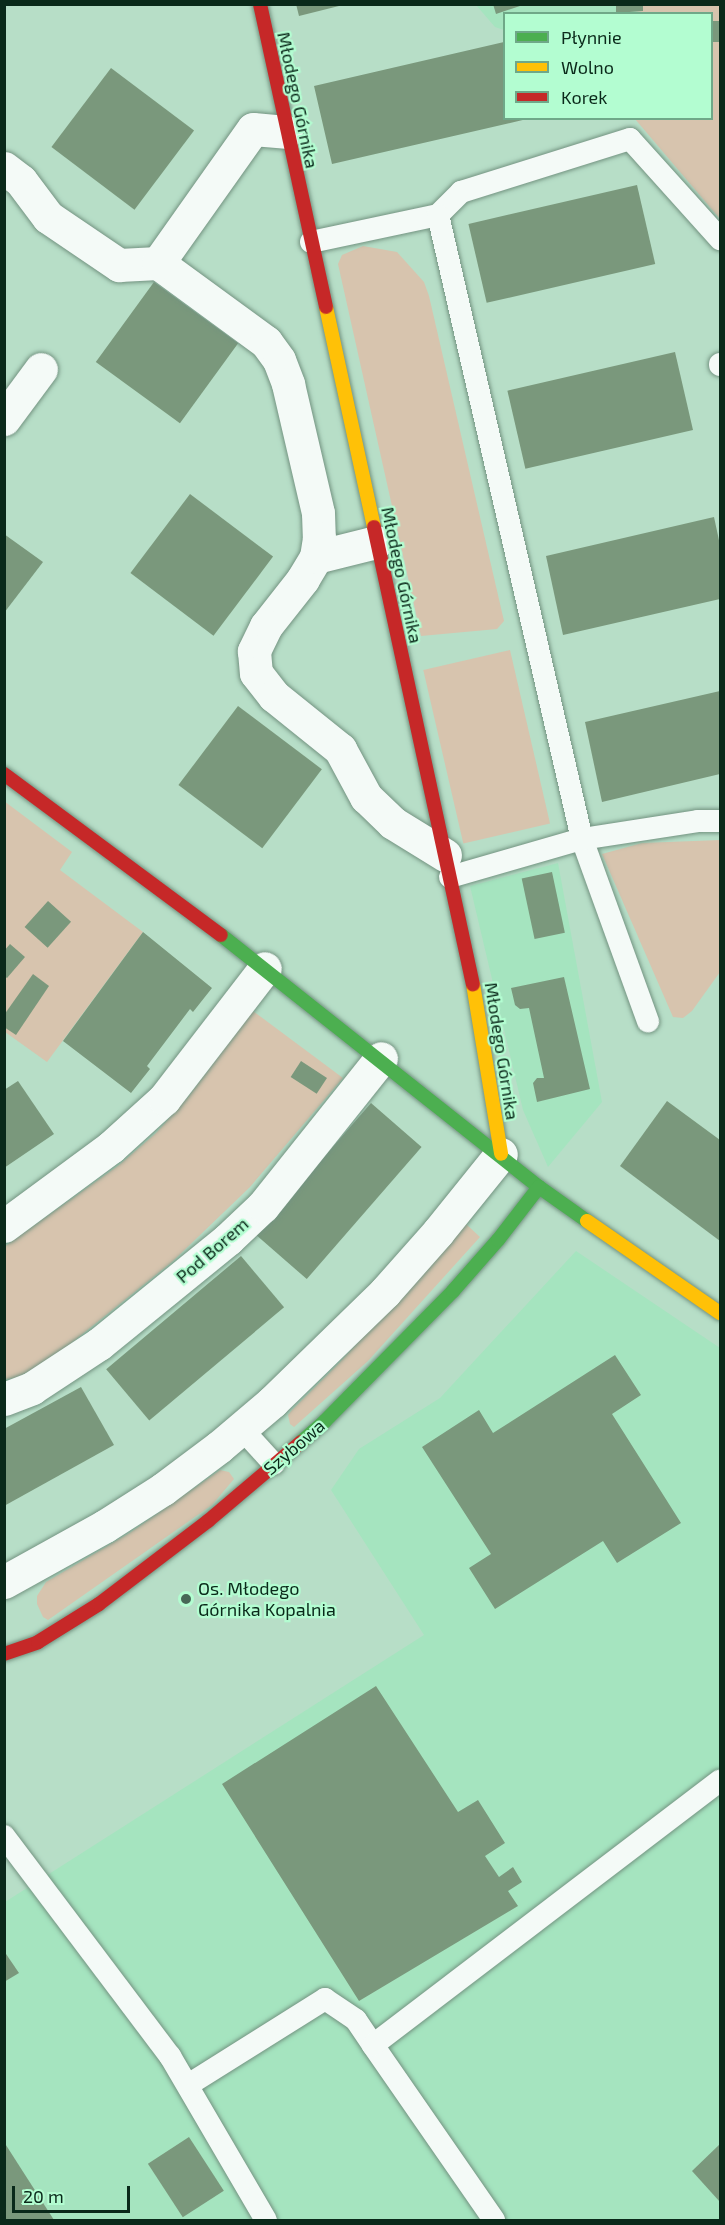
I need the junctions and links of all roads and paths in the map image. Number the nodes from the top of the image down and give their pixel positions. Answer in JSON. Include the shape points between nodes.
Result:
{"nodes":[{"id":1,"x":260,"y":4,"type":"edge"},
{"id":2,"x":286,"y":132,"type":"junction"},
{"id":3,"x":4,"y":168,"type":"edge"},
{"id":4,"x":438,"y":214,"type":"junction"},
{"id":5,"x":720,"y":239,"type":"edge"},
{"id":6,"x":311,"y":242,"type":"junction"},
{"id":7,"x":158,"y":263,"type":"junction"},
{"id":8,"x":41,"y":369,"type":"dead end"},
{"id":9,"x":4,"y":419,"type":"edge"},
{"id":10,"x":376,"y":542,"type":"junction"},
{"id":11,"x":316,"y":557,"type":"junction"},
{"id":12,"x":4,"y":774,"type":"edge"},
{"id":13,"x":720,"y":821,"type":"edge"},
{"id":14,"x":582,"y":839,"type":"junction"},
{"id":15,"x":448,"y":866,"type":"junction"},
{"id":16,"x":265,"y":968,"type":"junction"},
{"id":17,"x":648,"y":1021,"type":"dead end"},
{"id":18,"x":381,"y":1058,"type":"junction"},
{"id":19,"x":501,"y":1154,"type":"junction"},
{"id":20,"x":539,"y":1187,"type":"junction"},
{"id":21,"x":4,"y":1226,"type":"edge"},
{"id":22,"x":720,"y":1313,"type":"edge"},
{"id":23,"x":4,"y":1399,"type":"edge"},
{"id":24,"x":242,"y":1429,"type":"junction"},
{"id":25,"x":274,"y":1464,"type":"junction"},
{"id":26,"x":4,"y":1582,"type":"edge"},
{"id":27,"x":4,"y":1653,"type":"edge"},
{"id":28,"x":720,"y":1781,"type":"edge"},
{"id":29,"x":4,"y":1836,"type":"edge"},
{"id":30,"x":373,"y":2045,"type":"junction"},
{"id":31,"x":188,"y":2085,"type":"junction"},
{"id":32,"x":266,"y":2220,"type":"edge"},
{"id":33,"x":494,"y":2220,"type":"edge"}],
"edges":[{"from":1,"to":2,"type":"street","name":"Młodego Górnika"},
{"from":2,"to":6,"type":"street","name":"Młodego Górnika"},
{"from":2,"to":7,"type":"street","via":[[253,129]]},
{"from":3,"to":7,"type":"street","via":[[21,181],[48,217],[119,265]]},
{"from":4,"to":5,"type":"lane","via":[[461,192],[630,140]]},
{"from":4,"to":6,"type":"lane"},
{"from":4,"to":14,"type":"lane"},
{"from":6,"to":10,"type":"street","name":"Młodego Górnika"},
{"from":7,"to":11,"type":"street","via":[[266,342],[279,360],[318,513]]},
{"from":8,"to":9,"type":"street"},
{"from":10,"to":11,"type":"street"},
{"from":10,"to":15,"type":"street","name":"Młodego Górnika"},
{"from":11,"to":15,"type":"street","via":[[266,626],[254,651],[256,673],[274,696],[340,749],[366,797]]},
{"from":12,"to":16,"type":"street"},
{"from":13,"to":14,"type":"lane","via":[[698,820]]},
{"from":14,"to":15,"type":"lane"},
{"from":14,"to":17,"type":"lane"},
{"from":15,"to":19,"type":"street","name":"Młodego Górnika","via":[[475,991]]},
{"from":16,"to":18,"type":"street"},
{"from":16,"to":21,"type":"street","via":[[164,1099],[111,1147]]},
{"from":18,"to":19,"type":"street"},
{"from":18,"to":23,"type":"street","name":"Pod Borem","via":[[263,1206],[228,1239],[99,1344],[32,1388]]},
{"from":19,"to":20,"type":"street"},
{"from":19,"to":24,"type":"street","via":[[385,1292]]},
{"from":20,"to":22,"type":"street"},
{"from":20,"to":25,"type":"street","name":"Szybowa","via":[[453,1291],[325,1421]]},
{"from":24,"to":25,"type":"lane"},
{"from":24,"to":26,"type":"street","via":[[105,1526]]},
{"from":25,"to":27,"type":"street","name":"Szybowa","via":[[208,1521],[99,1604],[38,1642]]},
{"from":28,"to":30,"type":"lane"},
{"from":29,"to":31,"type":"lane"},
{"from":30,"to":31,"type":"lane","via":[[356,2020],[325,1999]]},
{"from":30,"to":33,"type":"lane"},
{"from":31,"to":32,"type":"lane"}]}
